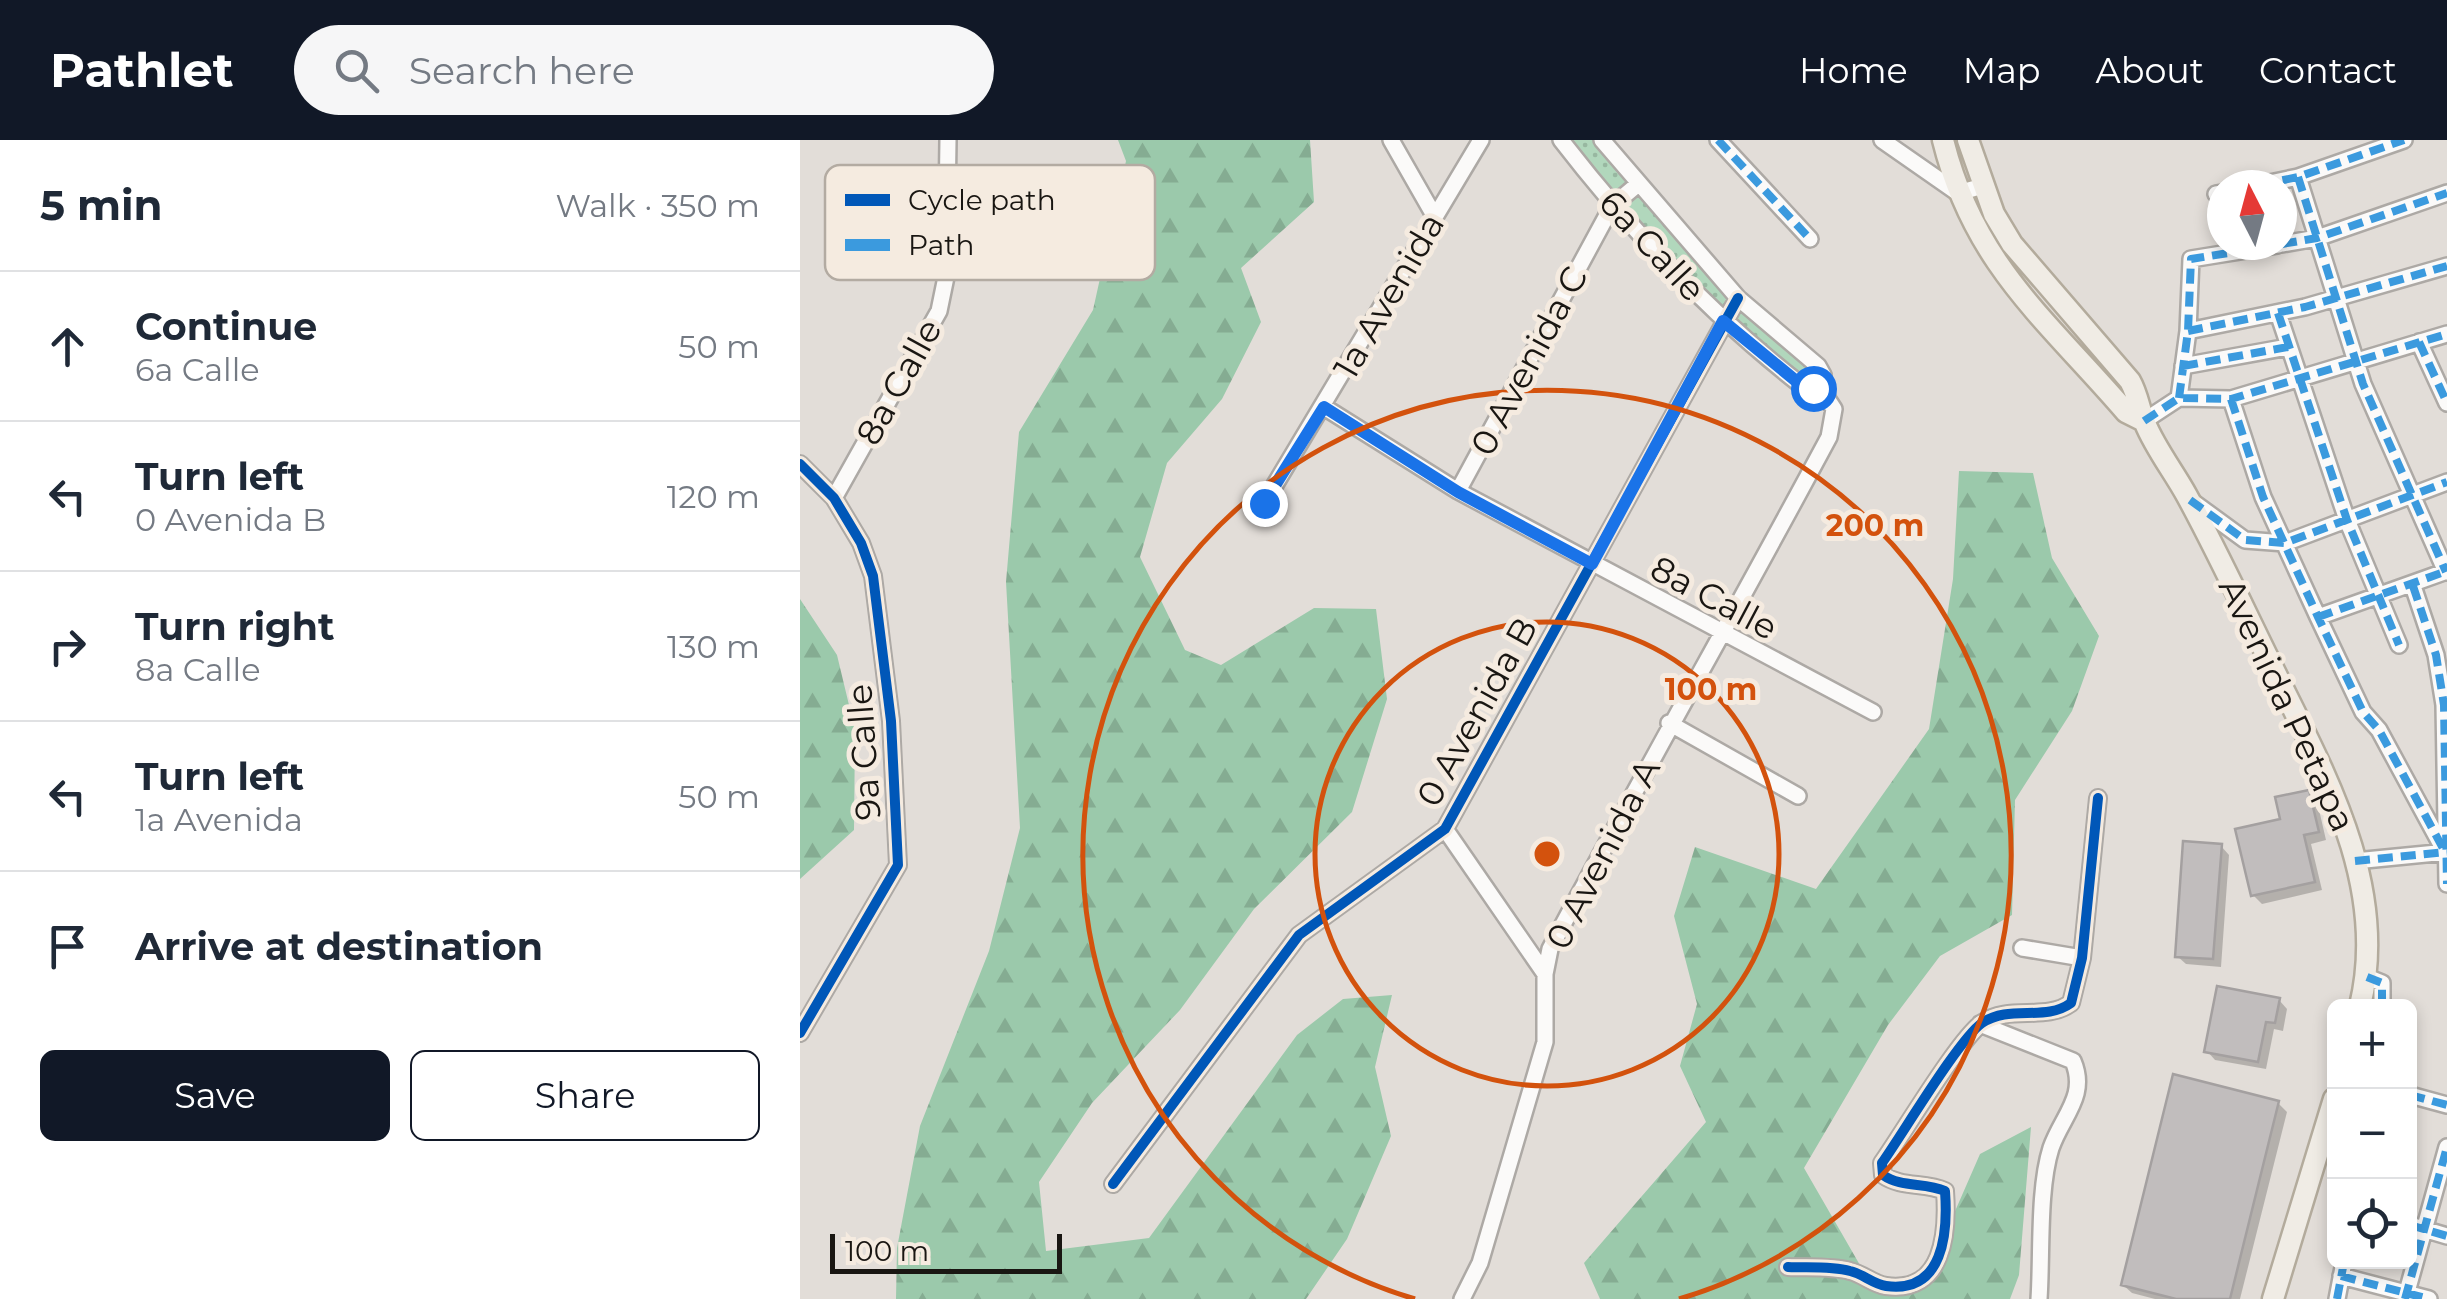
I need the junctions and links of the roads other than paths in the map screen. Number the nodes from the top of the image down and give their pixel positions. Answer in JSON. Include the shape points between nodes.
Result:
{"nodes":[{"id":1,"x":948,"y":140,"type":"edge"},
{"id":2,"x":1391,"y":140,"type":"edge"},
{"id":3,"x":1481,"y":140,"type":"edge"},
{"id":4,"x":1560,"y":140,"type":"edge"},
{"id":5,"x":1602,"y":140,"type":"edge"},
{"id":6,"x":1718,"y":140,"type":"edge"},
{"id":7,"x":1882,"y":140,"type":"edge"},
{"id":8,"x":1942,"y":140,"type":"edge"},
{"id":9,"x":1968,"y":140,"type":"edge"},
{"id":10,"x":2404,"y":140,"type":"edge"},
{"id":11,"x":2359,"y":147,"type":"edge"},
{"id":12,"x":948,"y":165,"type":"edge"},
{"id":13,"x":2298,"y":177,"type":"joint"},
{"id":14,"x":1636,"y":184,"type":"junction"},
{"id":15,"x":1983,"y":186,"type":"junction"},
{"id":16,"x":1958,"y":192,"type":"junction"},
{"id":17,"x":2447,"y":192,"type":"edge"},
{"id":18,"x":1612,"y":206,"type":"junction"},
{"id":19,"x":1436,"y":217,"type":"junction"},
{"id":20,"x":2318,"y":238,"type":"junction"},
{"id":21,"x":1810,"y":239,"type":"dead end"},
{"id":22,"x":2297,"y":242,"type":"edge"},
{"id":23,"x":2207,"y":256,"type":"edge"},
{"id":24,"x":2447,"y":266,"type":"edge"},
{"id":25,"x":945,"y":280,"type":"edge"},
{"id":26,"x":2338,"y":297,"type":"junction"},
{"id":27,"x":1738,"y":298,"type":"junction"},
{"id":28,"x":2278,"y":312,"type":"junction"},
{"id":29,"x":1723,"y":321,"type":"junction"},
{"id":30,"x":2188,"y":331,"type":"junction"},
{"id":31,"x":2447,"y":334,"type":"edge"},
{"id":32,"x":2419,"y":342,"type":"junction"},
{"id":33,"x":2288,"y":347,"type":"junction"},
{"id":34,"x":2356,"y":364,"type":"junction"},
{"id":35,"x":2184,"y":366,"type":"junction"},
{"id":36,"x":2299,"y":382,"type":"junction"},
{"id":37,"x":1820,"y":386,"type":"junction"},
{"id":38,"x":2179,"y":398,"type":"junction"},
{"id":39,"x":2232,"y":399,"type":"junction"},
{"id":40,"x":2447,"y":403,"type":"edge"},
{"id":41,"x":1324,"y":407,"type":"junction"},
{"id":42,"x":2144,"y":422,"type":"junction"},
{"id":43,"x":800,"y":464,"type":"edge"},
{"id":44,"x":2447,"y":482,"type":"edge"},
{"id":45,"x":1458,"y":492,"type":"junction"},
{"id":46,"x":2410,"y":497,"type":"junction"},
{"id":47,"x":834,"y":498,"type":"junction"},
{"id":48,"x":2190,"y":500,"type":"junction"},
{"id":49,"x":1264,"y":503,"type":"dead end"},
{"id":50,"x":2346,"y":520,"type":"junction"},
{"id":51,"x":2285,"y":543,"type":"junction"},
{"id":52,"x":1592,"y":564,"type":"junction"},
{"id":53,"x":2446,"y":572,"type":"edge"},
{"id":54,"x":2413,"y":586,"type":"junction"},
{"id":55,"x":2381,"y":595,"type":"junction"},
{"id":56,"x":2318,"y":617,"type":"junction"},
{"id":57,"x":1723,"y":634,"type":"junction"},
{"id":58,"x":2399,"y":646,"type":"dead end"},
{"id":59,"x":2446,"y":705,"type":"edge"},
{"id":60,"x":1874,"y":712,"type":"dead end"},
{"id":61,"x":1669,"y":724,"type":"junction"},
{"id":62,"x":1798,"y":796,"type":"dead end"},
{"id":63,"x":2446,"y":797,"type":"edge"},
{"id":64,"x":2098,"y":798,"type":"dead end"},
{"id":65,"x":1445,"y":829,"type":"junction"},
{"id":66,"x":2446,"y":852,"type":"edge"},
{"id":67,"x":2355,"y":860,"type":"junction"},
{"id":68,"x":2447,"y":884,"type":"edge"},
{"id":69,"x":2022,"y":948,"type":"dead end"},
{"id":70,"x":2082,"y":958,"type":"junction"},
{"id":71,"x":1546,"y":974,"type":"junction"},
{"id":72,"x":2368,"y":977,"type":"junction"},
{"id":73,"x":2362,"y":999,"type":"edge"},
{"id":74,"x":2382,"y":999,"type":"edge"},
{"id":75,"x":1980,"y":1024,"type":"junction"},
{"id":76,"x":800,"y":1033,"type":"edge"},
{"id":77,"x":2417,"y":1097,"type":"edge"},
{"id":78,"x":2447,"y":1105,"type":"edge"},
{"id":79,"x":2327,"y":1122,"type":"edge"},
{"id":80,"x":2446,"y":1156,"type":"edge"},
{"id":81,"x":1113,"y":1184,"type":"dead end"},
{"id":82,"x":2417,"y":1224,"type":"edge"},
{"id":83,"x":2417,"y":1226,"type":"edge"},
{"id":84,"x":2447,"y":1236,"type":"edge"},
{"id":85,"x":1788,"y":1267,"type":"dead end"},
{"id":86,"x":2342,"y":1269,"type":"edge"},
{"id":87,"x":2410,"y":1269,"type":"edge"},
{"id":88,"x":2406,"y":1295,"type":"edge"},
{"id":89,"x":1465,"y":1298,"type":"edge"},
{"id":90,"x":2039,"y":1299,"type":"edge"},
{"id":91,"x":2274,"y":1299,"type":"edge"},
{"id":92,"x":2338,"y":1299,"type":"edge"},
{"id":93,"x":2428,"y":1299,"type":"edge"}],
"edges":[{"from":1,"to":12,"type":"street","name":"8a Calle"},
{"from":2,"to":19,"type":"street"},
{"from":3,"to":19,"type":"street","name":"1a Avenida"},
{"from":4,"to":18,"type":"street","name":"6a Calle"},
{"from":5,"to":14,"type":"street","name":"6a Calle"},
{"from":6,"to":21,"type":"street"},
{"from":7,"to":16,"type":"street"},
{"from":8,"to":16,"type":"main road","name":"Avenida Petapa"},
{"from":9,"to":15,"type":"main road","name":"Avenida Petapa"},
{"from":10,"to":11,"type":"street"},
{"from":11,"to":13,"type":"street"},
{"from":13,"to":20,"type":"street"},
{"from":14,"to":18,"type":"street","name":"0 Avenida C"},
{"from":14,"to":27,"type":"street","name":"6a Calle"},
{"from":15,"to":16,"type":"street"},
{"from":15,"to":42,"type":"main road","name":"Avenida Petapa","via":[[2012,244],[2130,380]]},
{"from":16,"to":42,"type":"main road","name":"Avenida Petapa","via":[[2016,292],[2126,412]]},
{"from":17,"to":20,"type":"street"},
{"from":18,"to":29,"type":"street","name":"6a Calle"},
{"from":18,"to":45,"type":"street","name":"0 Avenida C"},
{"from":19,"to":41,"type":"street","name":"1a Avenida"},
{"from":20,"to":22,"type":"street"},
{"from":20,"to":26,"type":"street"},
{"from":23,"to":30,"type":"street","via":[[2192,258]]},
{"from":24,"to":26,"type":"street"},
{"from":25,"to":47,"type":"street","name":"8a Calle","via":[[939,311]]},
{"from":26,"to":28,"type":"street"},
{"from":26,"to":34,"type":"street"},
{"from":27,"to":29,"type":"street","name":"0 Avenida B"},
{"from":27,"to":37,"type":"street","name":"6a Calle","via":[[1818,366]]},
{"from":28,"to":30,"type":"street"},
{"from":28,"to":33,"type":"street"},
{"from":29,"to":37,"type":"street","name":"6a Calle","via":[[1801,385]]},
{"from":29,"to":52,"type":"street","name":"0 Avenida B"},
{"from":30,"to":35,"type":"street"},
{"from":31,"to":32,"type":"street"},
{"from":32,"to":34,"type":"street"},
{"from":32,"to":40,"type":"street"},
{"from":33,"to":35,"type":"street"},
{"from":33,"to":36,"type":"street"},
{"from":34,"to":36,"type":"street"},
{"from":34,"to":46,"type":"street"},
{"from":35,"to":38,"type":"street"},
{"from":36,"to":39,"type":"street"},
{"from":36,"to":50,"type":"street"},
{"from":37,"to":57,"type":"street","name":"0 Avenida A","via":[[1834,409],[1833,427]]},
{"from":38,"to":39,"type":"street"},
{"from":38,"to":42,"type":"street"},
{"from":39,"to":51,"type":"street"},
{"from":41,"to":45,"type":"street","name":"8a Calle"},
{"from":41,"to":49,"type":"street","name":"1a Avenida"},
{"from":42,"to":48,"type":"main road","name":"Avenida Petapa"},
{"from":43,"to":47,"type":"street","name":"9a Calle"},
{"from":44,"to":46,"type":"street"},
{"from":45,"to":52,"type":"street","name":"8a Calle"},
{"from":46,"to":50,"type":"street"},
{"from":46,"to":53,"type":"street"},
{"from":47,"to":76,"type":"street","name":"9a Calle","via":[[861,543],[879,605],[898,865]]},
{"from":48,"to":51,"type":"street","via":[[2245,540]]},
{"from":48,"to":67,"type":"main road","name":"Avenida Petapa","via":[[2326,776]]},
{"from":50,"to":51,"type":"street"},
{"from":50,"to":55,"type":"street"},
{"from":51,"to":56,"type":"street"},
{"from":52,"to":57,"type":"street","name":"8a Calle"},
{"from":52,"to":65,"type":"street","name":"0 Avenida B"},
{"from":53,"to":54,"type":"street"},
{"from":54,"to":55,"type":"street"},
{"from":54,"to":59,"type":"street"},
{"from":55,"to":56,"type":"street"},
{"from":55,"to":58,"type":"street"},
{"from":56,"to":66,"type":"street","via":[[2364,712]]},
{"from":57,"to":60,"type":"street","name":"8a Calle"},
{"from":57,"to":61,"type":"street","name":"0 Avenida A"},
{"from":59,"to":63,"type":"street"},
{"from":61,"to":62,"type":"street"},
{"from":61,"to":71,"type":"street","name":"0 Avenida A","via":[[1550,949]]},
{"from":63,"to":66,"type":"street"},
{"from":64,"to":70,"type":"street"},
{"from":65,"to":71,"type":"street"},
{"from":65,"to":81,"type":"street","name":"0 Avenida B","via":[[1298,935]]},
{"from":66,"to":67,"type":"street"},
{"from":66,"to":68,"type":"street"},
{"from":67,"to":72,"type":"main road","name":"Avenida Petapa","via":[[2368,929]]},
{"from":69,"to":70,"type":"street"},
{"from":70,"to":75,"type":"street","via":[[2071,1003],[2062,1010],[2010,1012]]},
{"from":71,"to":89,"type":"street","name":"0 Avenida A","via":[[1545,1042]]},
{"from":72,"to":73,"type":"main road","name":"Avenida Petapa"},
{"from":72,"to":74,"type":"street","via":[[2382,983]]},
{"from":75,"to":85,"type":"street","via":[[1880,1169],[1890,1181],[1925,1182],[1945,1192],[1943,1255],[1933,1270],[1888,1286],[1851,1271]]},
{"from":75,"to":90,"type":"street","via":[[2073,1061],[2080,1077],[2048,1164]]},
{"from":77,"to":78,"type":"street"},
{"from":79,"to":91,"type":"main road"},
{"from":80,"to":82,"type":"street"},
{"from":83,"to":84,"type":"street"},
{"from":86,"to":88,"type":"street"},
{"from":86,"to":92,"type":"street"},
{"from":87,"to":88,"type":"street"},
{"from":88,"to":93,"type":"street"}]}
